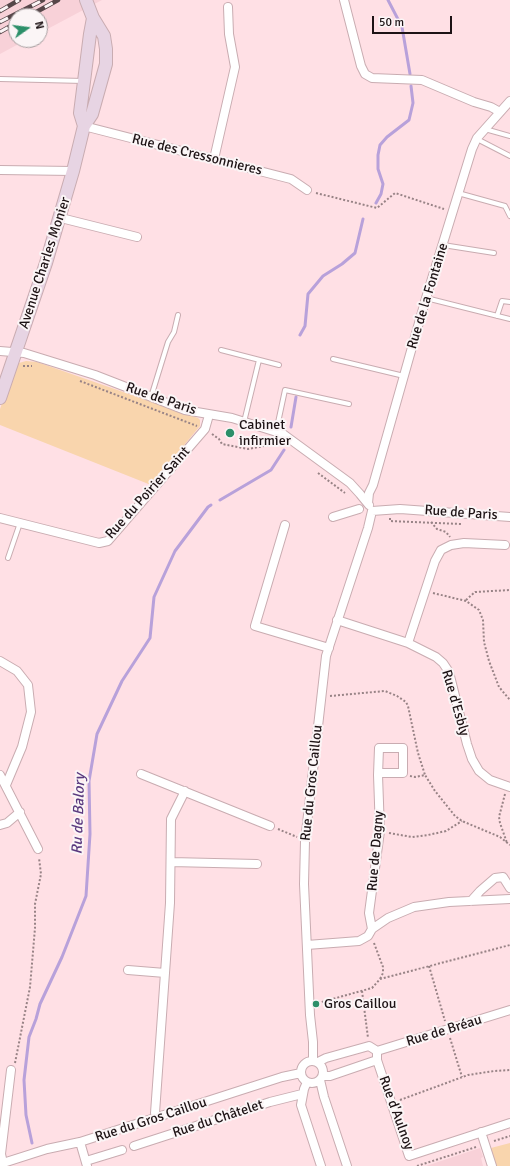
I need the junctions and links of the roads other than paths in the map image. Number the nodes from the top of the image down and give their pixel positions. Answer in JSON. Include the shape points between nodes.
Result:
{"nodes":[{"id":1,"x":86,"y":0,"type":"edge"},
{"id":2,"x":344,"y":0,"type":"edge"},
{"id":3,"x":228,"y":7,"type":"dead end"},
{"id":4,"x":94,"y":18,"type":"junction"},
{"id":5,"x":0,"y":79,"type":"edge"},
{"id":6,"x":84,"y":81,"type":"junction"},
{"id":7,"x":510,"y":101,"type":"edge"},
{"id":8,"x":500,"y":112,"type":"junction"},
{"id":9,"x":84,"y":126,"type":"junction"},
{"id":10,"x":485,"y":129,"type":"junction"},
{"id":11,"x":510,"y":136,"type":"edge"},
{"id":12,"x":477,"y":139,"type":"junction"},
{"id":13,"x":510,"y":156,"type":"edge"},
{"id":14,"x":214,"y":159,"type":"junction"},
{"id":15,"x":0,"y":170,"type":"edge"},
{"id":16,"x":73,"y":171,"type":"junction"},
{"id":17,"x":307,"y":190,"type":"road end"},
{"id":18,"x":458,"y":193,"type":"junction"},
{"id":19,"x":510,"y":216,"type":"edge"},
{"id":20,"x":60,"y":218,"type":"junction"},
{"id":21,"x":137,"y":237,"type":"dead end"},
{"id":22,"x":443,"y":245,"type":"junction"},
{"id":23,"x":494,"y":252,"type":"dead end"},
{"id":24,"x":426,"y":298,"type":"junction"},
{"id":25,"x":510,"y":302,"type":"edge"},
{"id":26,"x":178,"y":315,"type":"dead end"},
{"id":27,"x":497,"y":316,"type":"junction"},
{"id":28,"x":510,"y":319,"type":"edge"},
{"id":29,"x":221,"y":350,"type":"dead end"},
{"id":30,"x":0,"y":351,"type":"edge"},
{"id":31,"x":15,"y":353,"type":"junction"},
{"id":32,"x":333,"y":358,"type":"dead end"},
{"id":33,"x":259,"y":360,"type":"junction"},
{"id":34,"x":279,"y":365,"type":"dead end"},
{"id":35,"x":404,"y":376,"type":"junction"},
{"id":36,"x":151,"y":397,"type":"junction"},
{"id":37,"x":0,"y":398,"type":"edge"},
{"id":38,"x":349,"y":404,"type":"dead end"},
{"id":39,"x":209,"y":415,"type":"junction"},
{"id":40,"x":244,"y":422,"type":"junction"},
{"id":41,"x":276,"y":432,"type":"junction"},
{"id":42,"x":368,"y":503,"type":"junction"},
{"id":43,"x":360,"y":509,"type":"dead end"},
{"id":44,"x":372,"y":511,"type":"junction"},
{"id":45,"x":333,"y":517,"type":"dead end"},
{"id":46,"x":510,"y":517,"type":"edge"},
{"id":47,"x":0,"y":518,"type":"edge"},
{"id":48,"x":20,"y":523,"type":"junction"},
{"id":49,"x":285,"y":525,"type":"dead end"},
{"id":50,"x":505,"y":545,"type":"dead end"},
{"id":51,"x":8,"y":558,"type":"dead end"},
{"id":52,"x":337,"y":620,"type":"junction"},
{"id":53,"x":408,"y":643,"type":"junction"},
{"id":54,"x":329,"y":648,"type":"junction"},
{"id":55,"x":0,"y":661,"type":"edge"},
{"id":56,"x":378,"y":773,"type":"junction"},
{"id":57,"x":142,"y":774,"type":"dead end"},
{"id":58,"x":0,"y":775,"type":"edge"},
{"id":59,"x":6,"y":785,"type":"junction"},
{"id":60,"x":508,"y":787,"type":"edge"},
{"id":61,"x":184,"y":790,"type":"junction"},
{"id":62,"x":20,"y":812,"type":"junction"},
{"id":63,"x":0,"y":825,"type":"edge"},
{"id":64,"x":270,"y":826,"type":"dead end"},
{"id":65,"x":38,"y":849,"type":"road end"},
{"id":66,"x":171,"y":862,"type":"junction"},
{"id":67,"x":257,"y":864,"type":"dead end"},
{"id":68,"x":510,"y":888,"type":"edge"},
{"id":69,"x":510,"y":899,"type":"edge"},
{"id":70,"x":471,"y":902,"type":"junction"},
{"id":71,"x":372,"y":929,"type":"junction"},
{"id":72,"x":307,"y":945,"type":"junction"},
{"id":73,"x":128,"y":970,"type":"dead end"},
{"id":74,"x":165,"y":973,"type":"junction"},
{"id":75,"x":510,"y":1010,"type":"edge"},
{"id":76,"x":378,"y":1051,"type":"junction"},
{"id":77,"x":377,"y":1060,"type":"junction"},
{"id":78,"x":315,"y":1062,"type":"junction"},
{"id":79,"x":10,"y":1070,"type":"road end"},
{"id":80,"x":301,"y":1073,"type":"junction"},
{"id":81,"x":322,"y":1078,"type":"junction"},
{"id":82,"x":307,"y":1082,"type":"junction"},
{"id":83,"x":302,"y":1094,"type":"junction"},
{"id":84,"x":158,"y":1118,"type":"junction"},
{"id":85,"x":510,"y":1123,"type":"edge"},
{"id":86,"x":481,"y":1132,"type":"junction"},
{"id":87,"x":80,"y":1142,"type":"junction"},
{"id":88,"x":134,"y":1146,"type":"dead end"},
{"id":89,"x":122,"y":1150,"type":"dead end"},
{"id":90,"x":16,"y":1162,"type":"edge"},
{"id":91,"x":86,"y":1163,"type":"edge"},
{"id":92,"x":1,"y":1164,"type":"edge"},
{"id":93,"x":321,"y":1166,"type":"edge"},
{"id":94,"x":347,"y":1166,"type":"edge"},
{"id":95,"x":492,"y":1166,"type":"edge"}],
"edges":[{"from":1,"to":4,"type":"street","name":"Avenue Charles Monier"},
{"from":2,"to":8,"type":"street","via":[[361,66],[366,74],[372,78],[422,80]]},
{"from":3,"to":14,"type":"street","via":[[229,34],[235,67]]},
{"from":4,"to":6,"type":"street","name":"Avenue Charles Monier"},
{"from":4,"to":9,"type":"street","name":"Avenue Charles Monier","via":[[104,36],[106,64],[92,114]]},
{"from":5,"to":6,"type":"lane"},
{"from":6,"to":9,"type":"street","name":"Avenue Charles Monier","via":[[80,113]]},
{"from":7,"to":8,"type":"street","name":"Rue de la Fontaine"},
{"from":8,"to":10,"type":"street","name":"Rue de la Fontaine"},
{"from":9,"to":14,"type":"street","name":"Rue des Cressonnieres"},
{"from":9,"to":16,"type":"street","name":"Avenue Charles Monier"},
{"from":10,"to":11,"type":"lane"},
{"from":10,"to":12,"type":"street","name":"Rue de la Fontaine"},
{"from":12,"to":13,"type":"lane"},
{"from":12,"to":18,"type":"street","name":"Rue de la Fontaine"},
{"from":14,"to":17,"type":"street","name":"Rue des Cressonnieres","via":[[291,179]]},
{"from":15,"to":16,"type":"street"},
{"from":16,"to":20,"type":"street","name":"Avenue Charles Monier"},
{"from":18,"to":19,"type":"lane","via":[[505,206]]},
{"from":18,"to":22,"type":"street","name":"Rue de la Fontaine"},
{"from":20,"to":21,"type":"street"},
{"from":20,"to":31,"type":"street","name":"Avenue Charles Monier"},
{"from":22,"to":23,"type":"lane"},
{"from":22,"to":24,"type":"street","name":"Rue de la Fontaine"},
{"from":24,"to":27,"type":"lane"},
{"from":24,"to":35,"type":"street","name":"Rue de la Fontaine"},
{"from":25,"to":27,"type":"lane","via":[[502,301]]},
{"from":26,"to":36,"type":"lane"},
{"from":27,"to":28,"type":"lane"},
{"from":29,"to":33,"type":"lane"},
{"from":30,"to":31,"type":"street","name":"Rue de Paris"},
{"from":31,"to":36,"type":"street","name":"Rue de Paris","via":[[24,353],[95,375]]},
{"from":31,"to":37,"type":"street","name":"Avenue Charles Monier"},
{"from":32,"to":35,"type":"lane"},
{"from":33,"to":34,"type":"lane"},
{"from":33,"to":40,"type":"lane"},
{"from":35,"to":42,"type":"street","name":"Rue de la Fontaine"},
{"from":36,"to":39,"type":"street","name":"Rue de Paris","via":[[185,410]]},
{"from":38,"to":41,"type":"lane","via":[[285,390]]},
{"from":39,"to":40,"type":"street","name":"Rue de Paris"},
{"from":39,"to":48,"type":"street","name":"Rue du Poirier Saint","via":[[205,429],[108,541],[99,542]]},
{"from":40,"to":41,"type":"street","name":"Rue de Paris"},
{"from":41,"to":42,"type":"street","name":"Rue de Paris","via":[[283,434],[350,483]]},
{"from":42,"to":44,"type":"street","name":"Rue de Paris"},
{"from":43,"to":45,"type":"street"},
{"from":44,"to":46,"type":"street","name":"Rue de Paris","via":[[400,509]]},
{"from":44,"to":52,"type":"street","name":"Rue du Gros Caillou"},
{"from":47,"to":48,"type":"street","name":"Rue du Poirier Saint"},
{"from":48,"to":51,"type":"lane"},
{"from":49,"to":54,"type":"street","via":[[254,626]]},
{"from":50,"to":53,"type":"street","via":[[464,543],[441,550],[434,561]]},
{"from":52,"to":53,"type":"street","name":"Rue d'Esbly"},
{"from":52,"to":54,"type":"street","name":"Rue du Gros Caillou"},
{"from":53,"to":60,"type":"street","name":"Rue d'Esbly","via":[[443,662],[449,672],[472,759],[479,771],[490,780]]},
{"from":54,"to":72,"type":"street","name":"Rue du Gros Caillou","via":[[305,840]]},
{"from":55,"to":59,"type":"street","via":[[17,671],[28,685],[31,712],[22,747]]},
{"from":56,"to":56,"type":"street","name":"Rue de Dagny","via":[[379,748],[403,748],[403,773]]},
{"from":56,"to":71,"type":"street","name":"Rue de Dagny","via":[[380,831],[369,913]]},
{"from":57,"to":61,"type":"street"},
{"from":58,"to":59,"type":"street"},
{"from":59,"to":62,"type":"street"},
{"from":61,"to":64,"type":"street"},
{"from":61,"to":66,"type":"street","via":[[171,819]]},
{"from":62,"to":63,"type":"street","via":[[7,823]]},
{"from":62,"to":65,"type":"street"},
{"from":66,"to":67,"type":"street"},
{"from":66,"to":74,"type":"street"},
{"from":68,"to":70,"type":"street","via":[[503,877],[495,878]]},
{"from":69,"to":70,"type":"street"},
{"from":70,"to":71,"type":"street","via":[[414,907],[388,918]]},
{"from":71,"to":72,"type":"street","via":[[368,936],[359,941]]},
{"from":72,"to":78,"type":"street","name":"Rue du Gros Caillou"},
{"from":73,"to":74,"type":"street"},
{"from":74,"to":84,"type":"street","via":[[155,1113]]},
{"from":75,"to":76,"type":"street","name":"Rue de Bréau"},
{"from":76,"to":77,"type":"street","name":"Rue d'Aulnoy"},
{"from":76,"to":78,"type":"street","via":[[369,1046]]},
{"from":77,"to":81,"type":"street"},
{"from":77,"to":86,"type":"street","name":"Rue d'Aulnoy","via":[[409,1156]]},
{"from":78,"to":80,"type":"street","via":[[305,1063]]},
{"from":78,"to":81,"type":"street","via":[[323,1068]]},
{"from":79,"to":92,"type":"street"},
{"from":80,"to":82,"type":"street"},
{"from":80,"to":84,"type":"street","name":"Rue du Gros Caillou"},
{"from":81,"to":82,"type":"street","via":[[314,1083]]},
{"from":81,"to":94,"type":"street","via":[[323,1092]]},
{"from":82,"to":83,"type":"street"},
{"from":83,"to":88,"type":"street","name":"Rue du Châtelet"},
{"from":83,"to":93,"type":"street","via":[[301,1104]]},
{"from":84,"to":87,"type":"street","name":"Rue du Gros Caillou"},
{"from":85,"to":86,"type":"street","name":"Rue d'Aulnoy"},
{"from":86,"to":95,"type":"street"},
{"from":87,"to":90,"type":"street","name":"Rue du Gros Caillou","via":[[47,1149]]},
{"from":87,"to":91,"type":"street"},
{"from":89,"to":91,"type":"street"},
{"from":90,"to":92,"type":"street","name":"Rue du Gros Caillou"}]}
